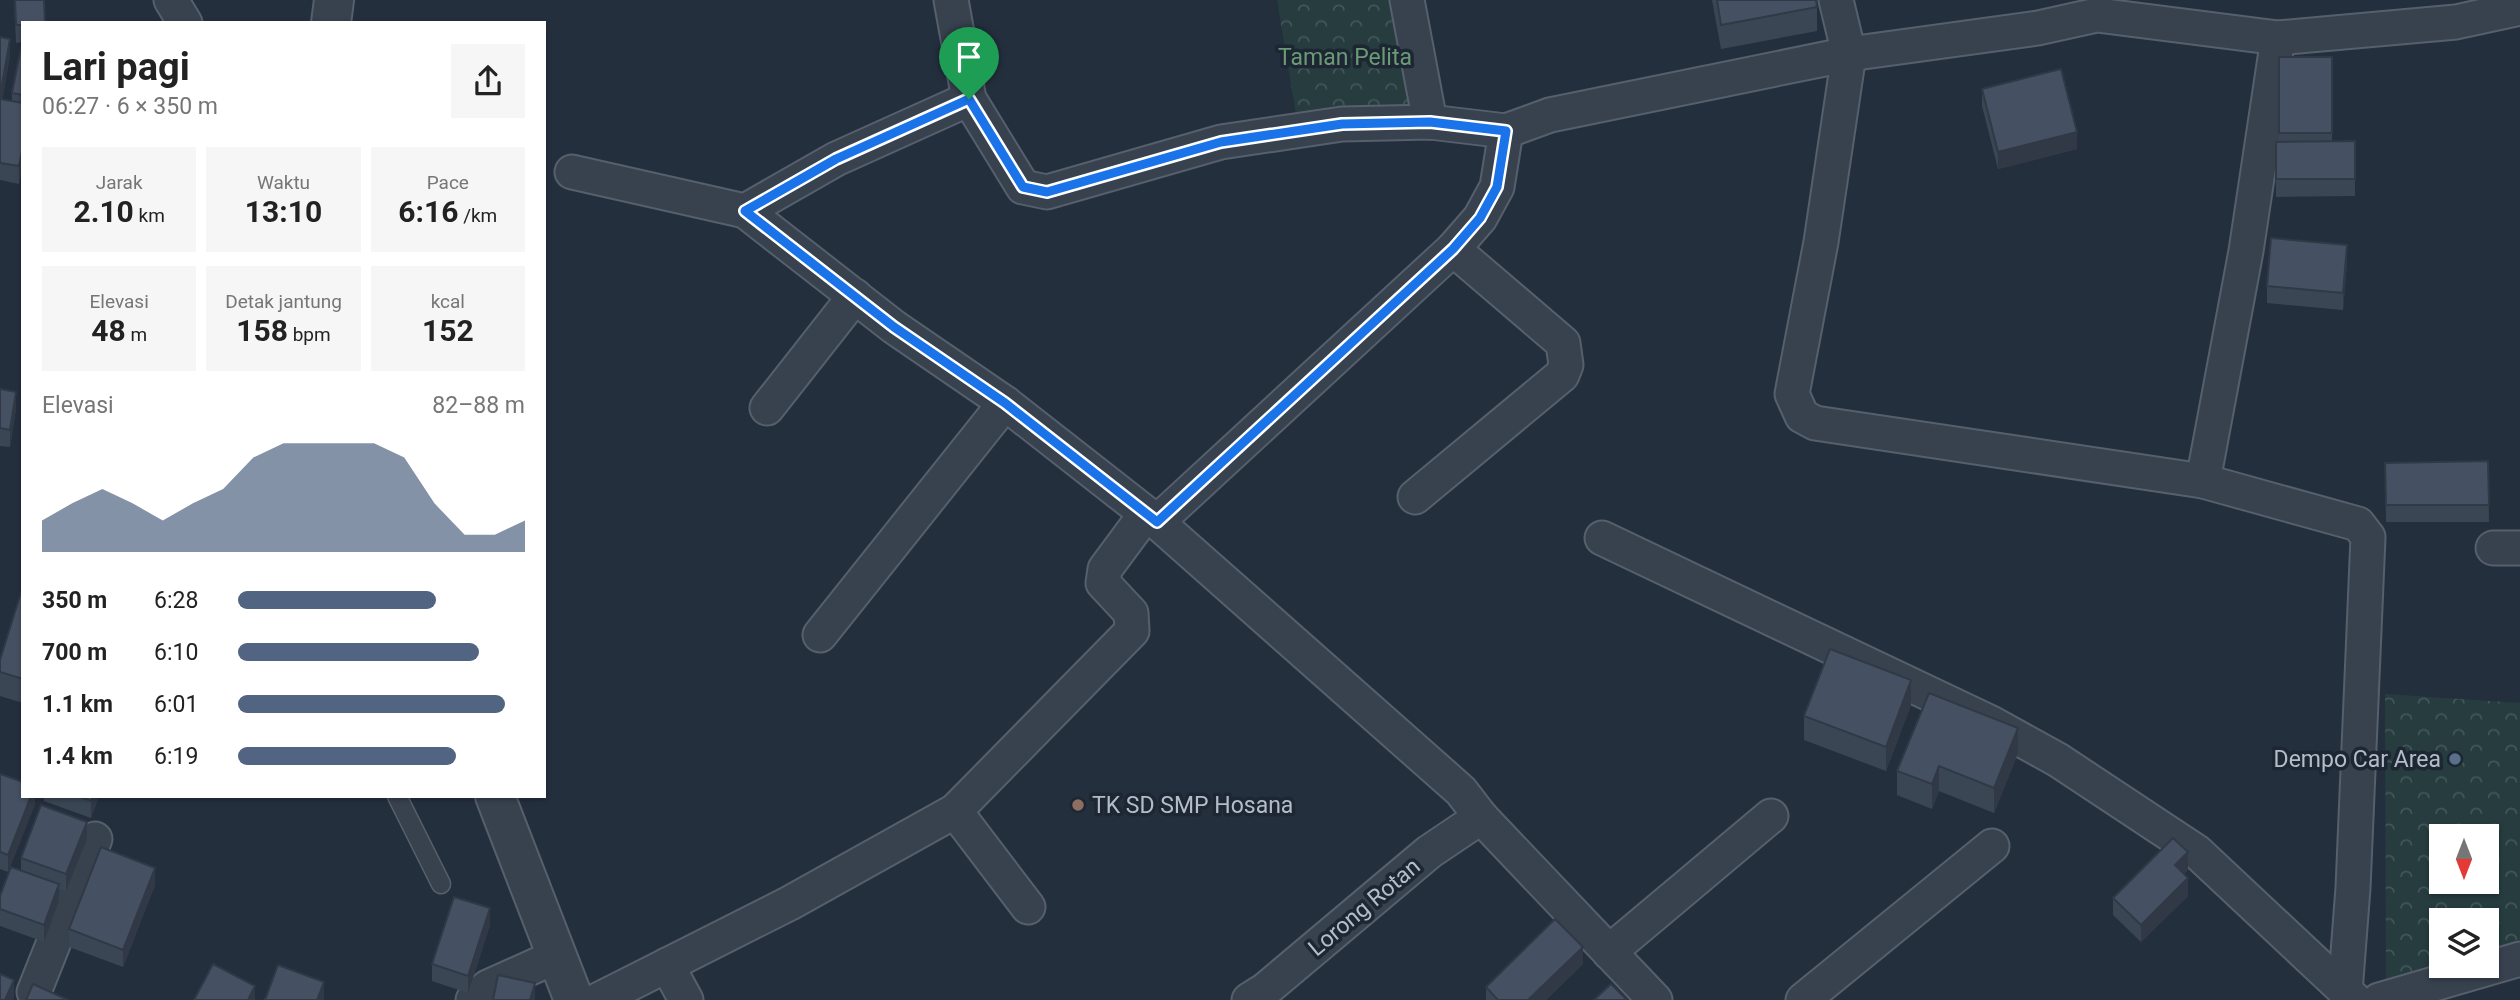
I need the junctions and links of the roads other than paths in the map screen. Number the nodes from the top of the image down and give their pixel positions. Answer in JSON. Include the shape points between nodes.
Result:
{"nodes":[{"id":1,"x":171,"y":0,"type":"edge"},
{"id":2,"x":334,"y":0,"type":"edge"},
{"id":3,"x":951,"y":0,"type":"edge"},
{"id":4,"x":1407,"y":0,"type":"edge"},
{"id":5,"x":1836,"y":0,"type":"edge"},
{"id":6,"x":2097,"y":8,"type":"edge"},
{"id":7,"x":2520,"y":8,"type":"edge"},
{"id":8,"x":184,"y":21,"type":"edge"},
{"id":9,"x":331,"y":21,"type":"edge"},
{"id":10,"x":2278,"y":38,"type":"junction"},
{"id":11,"x":1849,"y":54,"type":"junction"},
{"id":12,"x":969,"y":99,"type":"junction"},
{"id":13,"x":1430,"y":122,"type":"junction"},
{"id":14,"x":1506,"y":131,"type":"junction"},
{"id":15,"x":572,"y":172,"type":"dead end"},
{"id":16,"x":745,"y":211,"type":"junction"},
{"id":17,"x":1453,"y":249,"type":"junction"},
{"id":18,"x":856,"y":296,"type":"junction"},
{"id":19,"x":1005,"y":403,"type":"junction"},
{"id":20,"x":767,"y":408,"type":"dead end"},
{"id":21,"x":2203,"y":481,"type":"junction"},
{"id":22,"x":1415,"y":497,"type":"dead end"},
{"id":23,"x":1151,"y":518,"type":"junction"},
{"id":24,"x":1602,"y":538,"type":"dead end"},
{"id":25,"x":820,"y":635,"type":"dead end"},
{"id":26,"x":398,"y":798,"type":"edge"},
{"id":27,"x":496,"y":798,"type":"edge"},
{"id":28,"x":955,"y":811,"type":"junction"},
{"id":29,"x":1771,"y":816,"type":"dead end"},
{"id":30,"x":1481,"y":817,"type":"junction"},
{"id":31,"x":95,"y":839,"type":"dead end"},
{"id":32,"x":1992,"y":846,"type":"dead end"},
{"id":33,"x":441,"y":884,"type":"dead end"},
{"id":34,"x":1028,"y":907,"type":"dead end"},
{"id":35,"x":1609,"y":953,"type":"junction"},
{"id":36,"x":557,"y":956,"type":"junction"},
{"id":37,"x":2520,"y":959,"type":"edge"},
{"id":38,"x":667,"y":965,"type":"junction"},
{"id":39,"x":0,"y":980,"type":"edge"},
{"id":40,"x":43,"y":996,"type":"edge"},
{"id":41,"x":2350,"y":996,"type":"edge"},
{"id":42,"x":1263,"y":997,"type":"edge"},
{"id":43,"x":473,"y":1000,"type":"edge"},
{"id":44,"x":574,"y":1000,"type":"edge"},
{"id":45,"x":598,"y":1000,"type":"edge"},
{"id":46,"x":687,"y":1000,"type":"edge"},
{"id":47,"x":1655,"y":1000,"type":"edge"},
{"id":48,"x":1803,"y":1000,"type":"edge"},
{"id":49,"x":2379,"y":1000,"type":"edge"}],
"edges":[{"from":1,"to":8,"type":"street"},
{"from":2,"to":9,"type":"street"},
{"from":3,"to":12,"type":"street"},
{"from":4,"to":13,"type":"street"},
{"from":5,"to":11,"type":"street"},
{"from":6,"to":10,"type":"street"},
{"from":6,"to":11,"type":"street","via":[[2038,28]]},
{"from":7,"to":10,"type":"street","via":[[2456,22]]},
{"from":10,"to":21,"type":"street","via":[[2246,251]]},
{"from":11,"to":14,"type":"street","via":[[1550,116]]},
{"from":11,"to":21,"type":"street","via":[[1792,394],[1802,416],[1815,424]]},
{"from":12,"to":13,"type":"street","via":[[1023,187],[1047,192],[1221,142],[1342,124]]},
{"from":12,"to":16,"type":"street","via":[[836,159]]},
{"from":13,"to":14,"type":"street"},
{"from":14,"to":17,"type":"street","via":[[1497,187],[1480,218]]},
{"from":15,"to":16,"type":"street"},
{"from":16,"to":18,"type":"street"},
{"from":17,"to":22,"type":"street","via":[[1563,343],[1566,365],[1562,375]]},
{"from":17,"to":23,"type":"street"},
{"from":18,"to":19,"type":"street"},
{"from":18,"to":20,"type":"street"},
{"from":19,"to":23,"type":"street"},
{"from":19,"to":25,"type":"street"},
{"from":21,"to":41,"type":"street","via":[[2358,524],[2368,537]]},
{"from":23,"to":28,"type":"street","via":[[1103,577],[1103,583],[1131,613],[1132,631]]},
{"from":23,"to":30,"type":"street","via":[[1461,791]]},
{"from":24,"to":41,"type":"street","via":[[2059,760],[2197,852]]},
{"from":26,"to":33,"type":"lane"},
{"from":27,"to":36,"type":"street"},
{"from":28,"to":34,"type":"street"},
{"from":28,"to":38,"type":"street"},
{"from":29,"to":35,"type":"street"},
{"from":30,"to":35,"type":"street"},
{"from":30,"to":42,"type":"street","name":"Lorong Rotan","via":[[1429,852]]},
{"from":31,"to":40,"type":"street"},
{"from":32,"to":48,"type":"street"},
{"from":35,"to":47,"type":"street"},
{"from":36,"to":43,"type":"street","via":[[488,987]]},
{"from":36,"to":44,"type":"street"},
{"from":37,"to":49,"type":"street"},
{"from":38,"to":45,"type":"street"},
{"from":38,"to":46,"type":"street"},
{"from":39,"to":40,"type":"street"}]}
